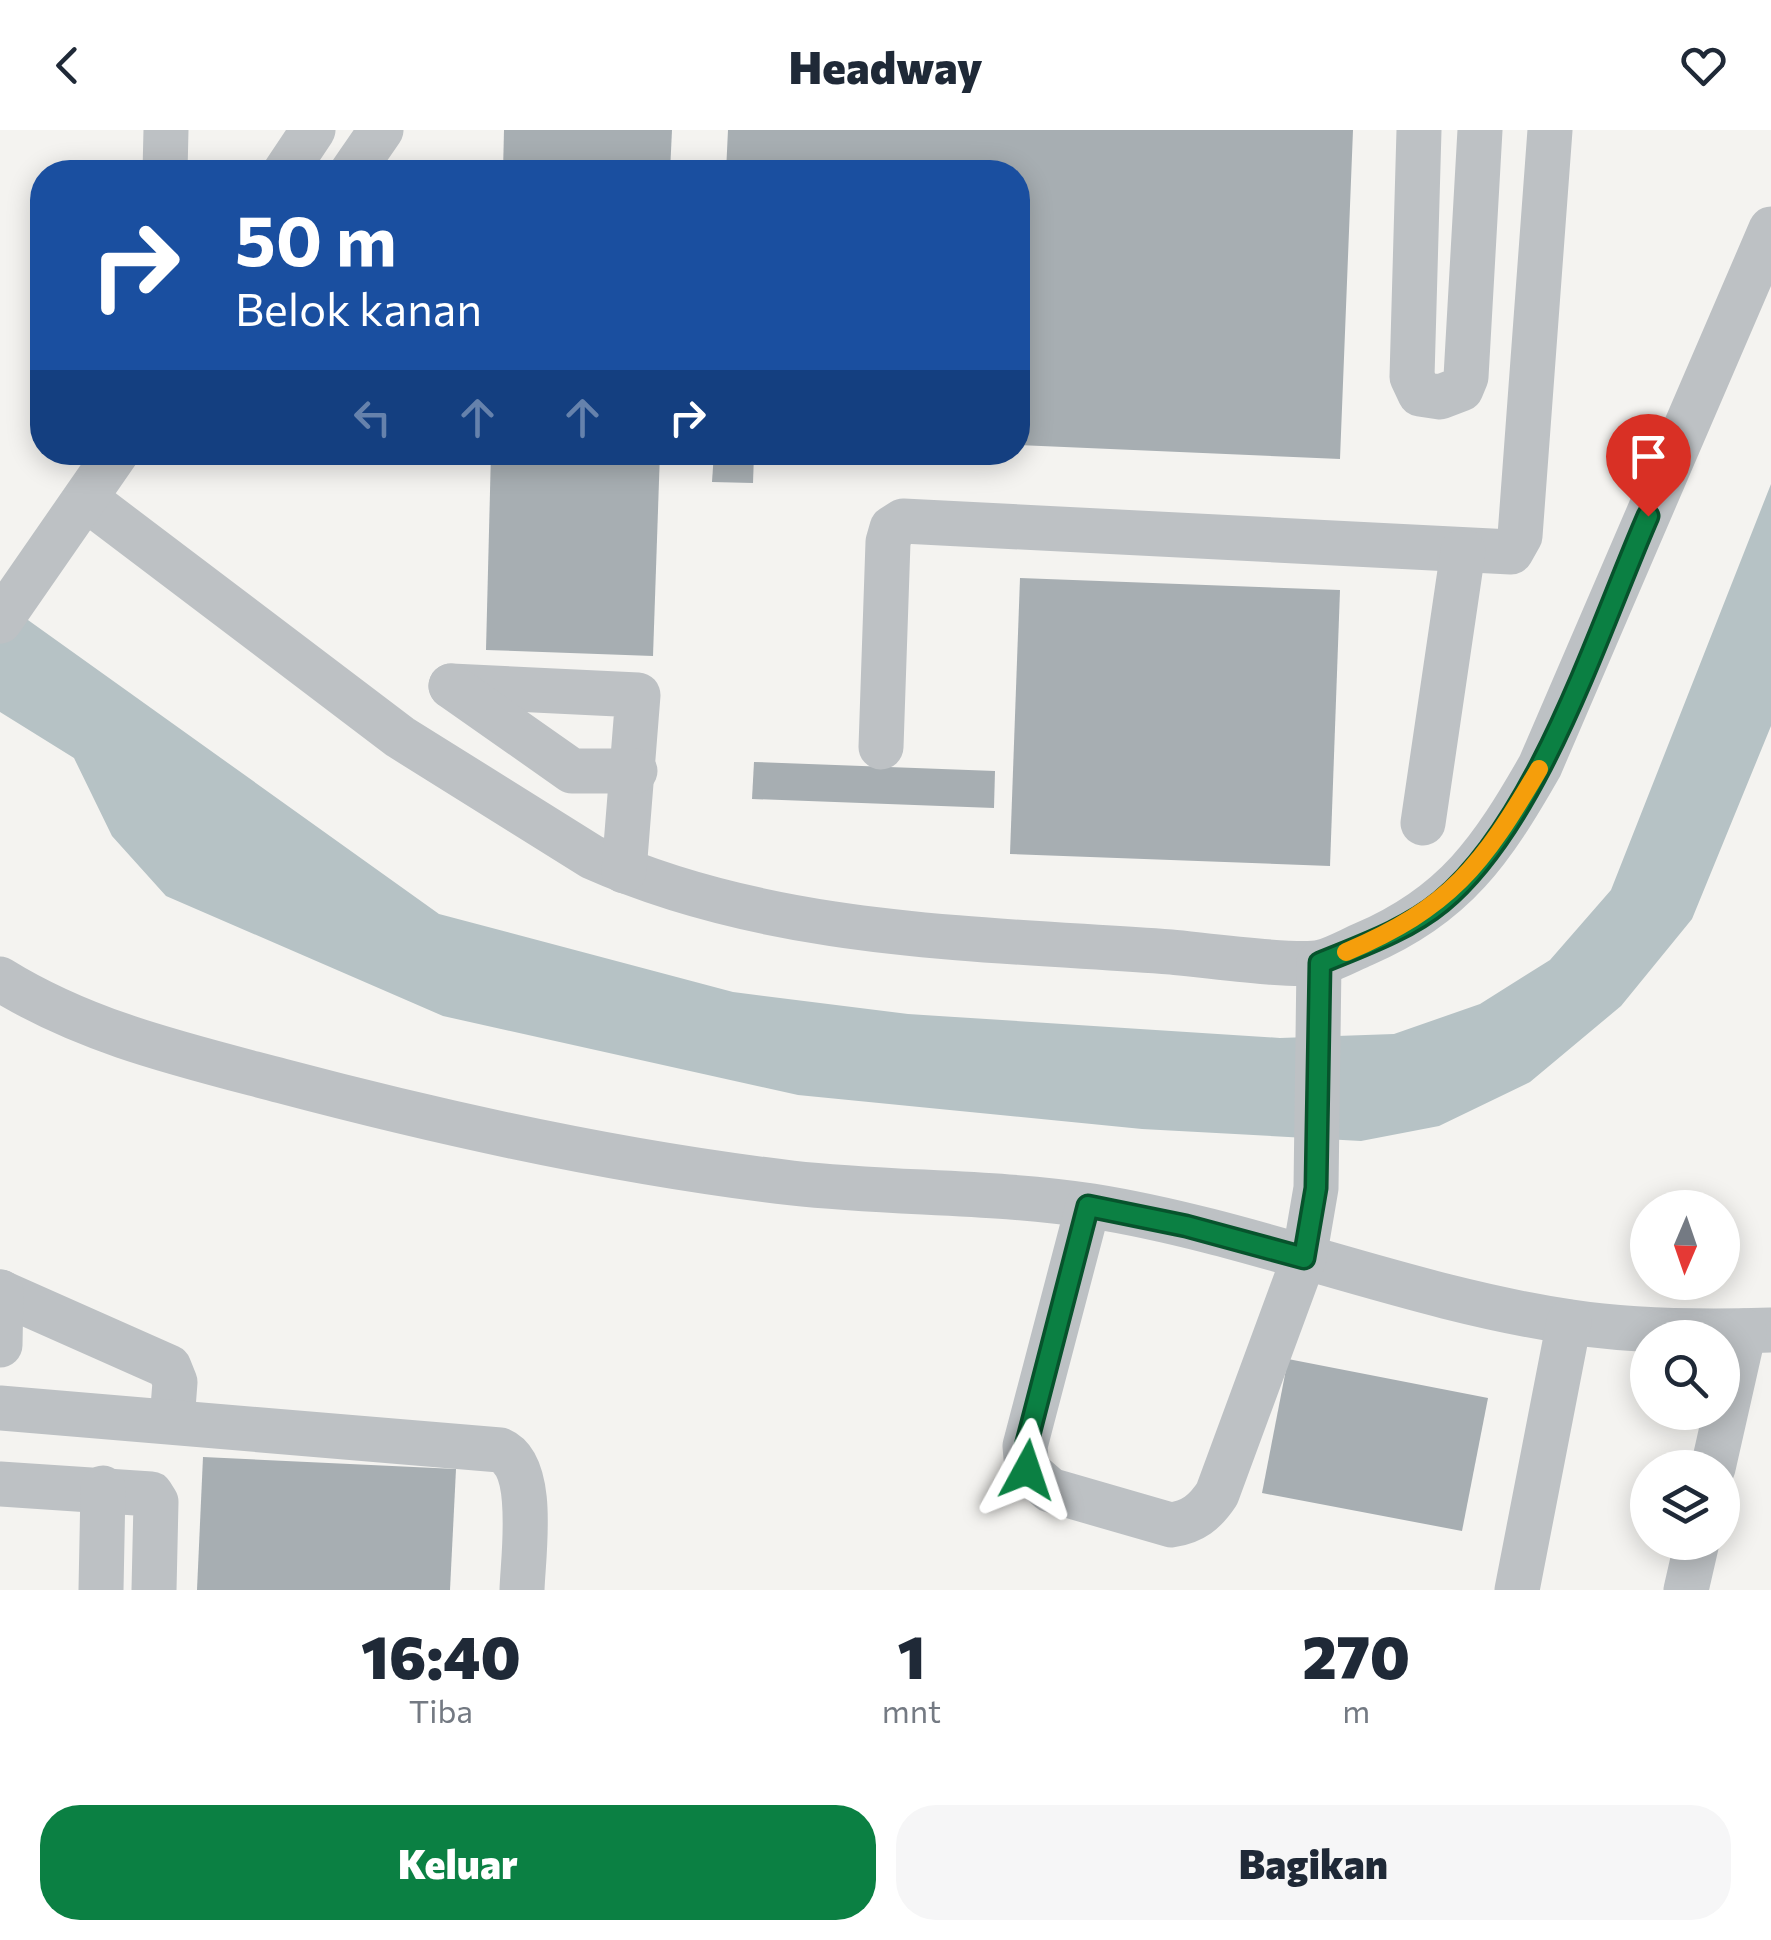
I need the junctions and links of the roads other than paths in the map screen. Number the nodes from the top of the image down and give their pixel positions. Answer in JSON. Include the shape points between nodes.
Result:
{"nodes":[{"id":1,"x":166,"y":130,"type":"edge"},
{"id":2,"x":313,"y":130,"type":"edge"},
{"id":3,"x":381,"y":130,"type":"edge"},
{"id":4,"x":1418,"y":130,"type":"edge"},
{"id":5,"x":1480,"y":137,"type":"edge"},
{"id":6,"x":1550,"y":138,"type":"edge"},
{"id":7,"x":165,"y":160,"type":"edge"},
{"id":8,"x":293,"y":160,"type":"edge"},
{"id":9,"x":360,"y":160,"type":"edge"},
{"id":10,"x":1771,"y":229,"type":"edge"},
{"id":11,"x":108,"y":465,"type":"edge"},
{"id":12,"x":86,"y":498,"type":"junction"},
{"id":13,"x":1463,"y":551,"type":"junction"},
{"id":14,"x":0,"y":621,"type":"edge"},
{"id":15,"x":881,"y":747,"type":"dead end"},
{"id":16,"x":635,"y":772,"type":"dead end"},
{"id":17,"x":1423,"y":823,"type":"dead end"},
{"id":18,"x":624,"y":872,"type":"junction"},
{"id":19,"x":1320,"y":963,"type":"junction"},
{"id":20,"x":9,"y":989,"type":"edge"},
{"id":21,"x":1088,"y":1206,"type":"junction"},
{"id":22,"x":1304,"y":1258,"type":"junction"},
{"id":23,"x":1,"y":1292,"type":"edge"},
{"id":24,"x":1762,"y":1320,"type":"edge"},
{"id":25,"x":1569,"y":1322,"type":"junction"},
{"id":26,"x":0,"y":1345,"type":"edge"},
{"id":27,"x":0,"y":1408,"type":"edge"},
{"id":28,"x":172,"y":1421,"type":"junction"},
{"id":29,"x":1720,"y":1450,"type":"edge"},
{"id":30,"x":0,"y":1484,"type":"edge"},
{"id":31,"x":104,"y":1488,"type":"junction"},
{"id":32,"x":1693,"y":1560,"type":"edge"},
{"id":33,"x":101,"y":1590,"type":"edge"},
{"id":34,"x":154,"y":1590,"type":"edge"},
{"id":35,"x":522,"y":1590,"type":"edge"},
{"id":36,"x":1517,"y":1590,"type":"edge"},
{"id":37,"x":1686,"y":1590,"type":"edge"}],
"edges":[{"from":1,"to":7,"type":"street"},
{"from":2,"to":8,"type":"street"},
{"from":3,"to":9,"type":"street"},
{"from":4,"to":5,"type":"street","via":[[1412,377],[1420,394],[1440,397],[1461,390],[1466,377]]},
{"from":5,"to":6,"type":"street"},
{"from":6,"to":13,"type":"street","via":[[1520,536],[1511,552]]},
{"from":10,"to":19,"type":"street","via":[[1540,766],[1502,832],[1441,902]]},
{"from":11,"to":12,"type":"street"},
{"from":12,"to":14,"type":"street"},
{"from":12,"to":18,"type":"street","via":[[400,736]]},
{"from":13,"to":15,"type":"street","via":[[904,521],[892,528],[888,542]]},
{"from":13,"to":17,"type":"street"},
{"from":16,"to":18,"type":"street"},
{"from":18,"to":19,"type":"street","via":[[862,930]]},
{"from":19,"to":22,"type":"street","via":[[1316,1188]]},
{"from":20,"to":21,"type":"street","via":[[162,1049],[499,1132],[790,1182]]},
{"from":21,"to":22,"type":"street"},
{"from":21,"to":22,"type":"street","via":[[1026,1446],[1027,1470],[1050,1490],[1171,1525],[1197,1517],[1217,1494]]},
{"from":22,"to":25,"type":"street"},
{"from":23,"to":26,"type":"street"},
{"from":23,"to":28,"type":"street","via":[[168,1367],[175,1382]]},
{"from":24,"to":25,"type":"street","via":[[1645,1329]]},
{"from":24,"to":29,"type":"street"},
{"from":25,"to":36,"type":"street"},
{"from":27,"to":28,"type":"street"},
{"from":28,"to":35,"type":"street","via":[[459,1443],[511,1454],[522,1474]]},
{"from":30,"to":31,"type":"street"},
{"from":31,"to":33,"type":"street"},
{"from":31,"to":34,"type":"street","via":[[151,1494],[156,1502]]},
{"from":32,"to":37,"type":"street"}]}
